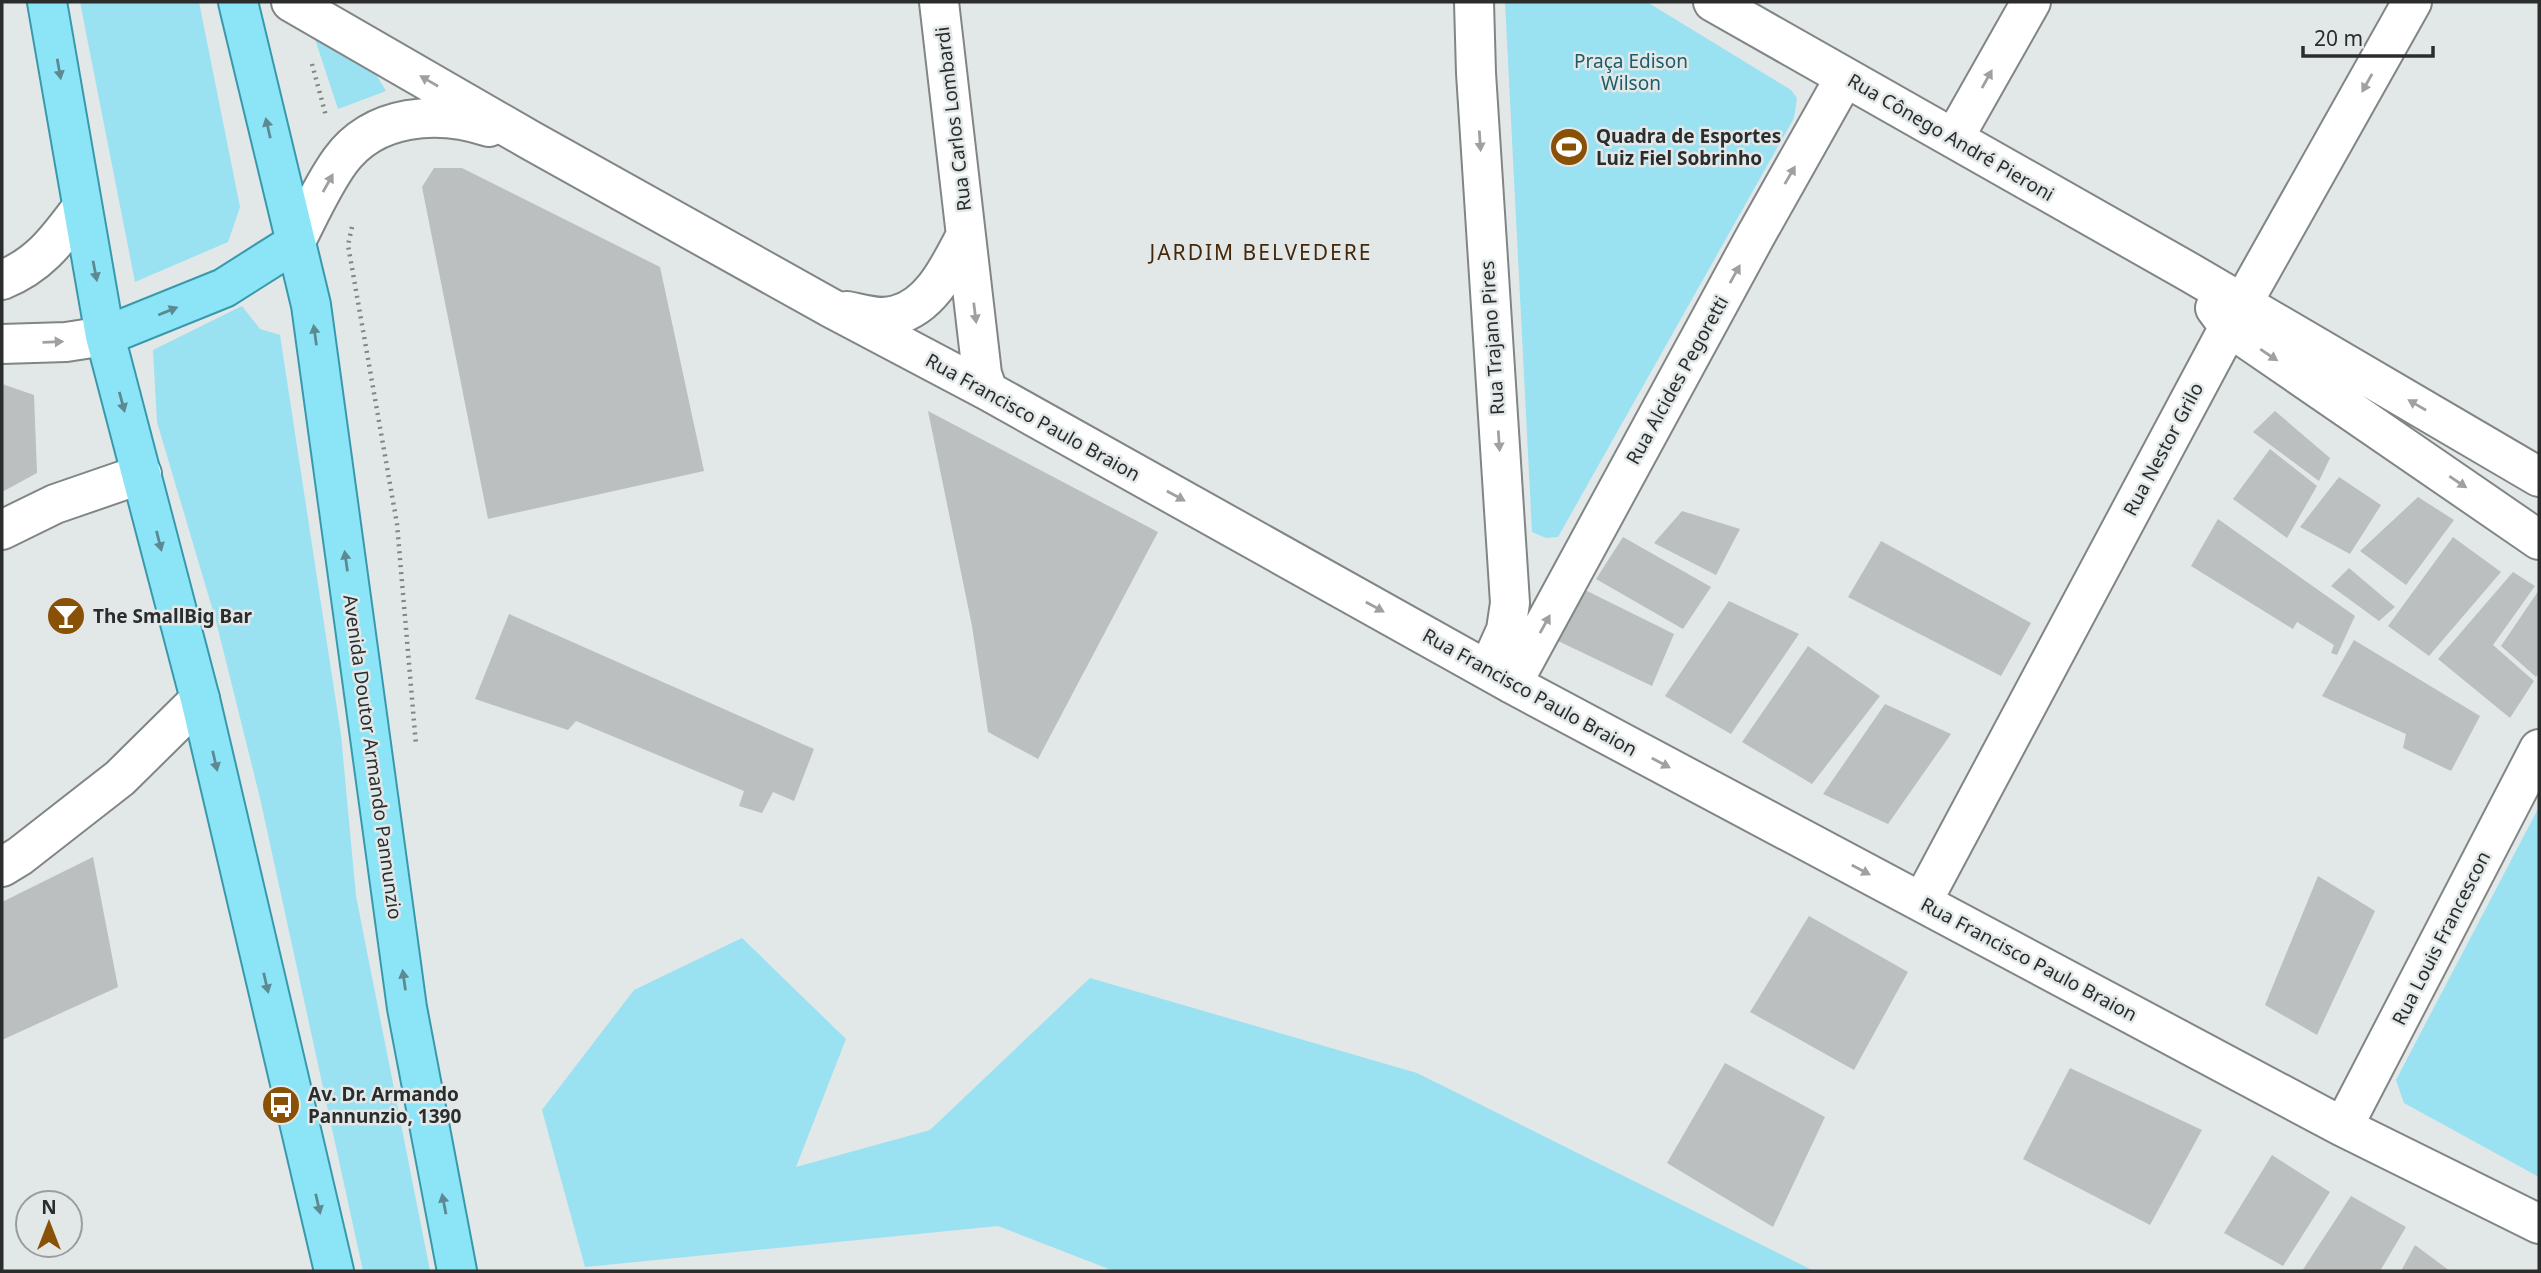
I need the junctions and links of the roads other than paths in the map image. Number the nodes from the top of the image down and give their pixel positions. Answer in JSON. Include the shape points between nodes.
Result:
{"nodes":[{"id":1,"x":47,"y":2,"type":"edge"},
{"id":2,"x":239,"y":2,"type":"edge"},
{"id":3,"x":939,"y":2,"type":"edge"},
{"id":4,"x":1474,"y":2,"type":"edge"},
{"id":5,"x":1713,"y":2,"type":"edge"},
{"id":6,"x":2031,"y":2,"type":"edge"},
{"id":7,"x":2412,"y":2,"type":"edge"},
{"id":8,"x":294,"y":3,"type":"edge"},
{"id":9,"x":1845,"y":77,"type":"junction"},
{"id":10,"x":1954,"y":138,"type":"junction"},
{"id":11,"x":530,"y":140,"type":"junction"},
{"id":12,"x":82,"y":207,"type":"junction"},
{"id":13,"x":966,"y":235,"type":"junction"},
{"id":14,"x":295,"y":243,"type":"junction"},
{"id":15,"x":2,"y":280,"type":"edge"},
{"id":16,"x":831,"y":308,"type":"junction"},
{"id":17,"x":2235,"y":315,"type":"junction"},
{"id":18,"x":104,"y":336,"type":"junction"},
{"id":19,"x":2,"y":344,"type":"edge"},
{"id":20,"x":988,"y":391,"type":"junction"},
{"id":21,"x":142,"y":474,"type":"junction"},
{"id":22,"x":2538,"y":474,"type":"edge"},
{"id":23,"x":2509,"y":517,"type":"junction"},
{"id":24,"x":2,"y":530,"type":"edge"},
{"id":25,"x":2539,"y":540,"type":"edge"},
{"id":26,"x":1500,"y":677,"type":"junction"},
{"id":27,"x":200,"y":699,"type":"junction"},
{"id":28,"x":2539,"y":749,"type":"edge"},
{"id":29,"x":2,"y":867,"type":"edge"},
{"id":30,"x":1922,"y":902,"type":"junction"},
{"id":31,"x":2343,"y":1127,"type":"junction"},
{"id":32,"x":2539,"y":1224,"type":"edge"},
{"id":33,"x":334,"y":1271,"type":"edge"},
{"id":34,"x":457,"y":1271,"type":"edge"}],
"edges":[{"from":1,"to":12,"type":"main road","one_way":true},
{"from":14,"to":2,"type":"main road","name":"Avenida Doutor Armando Pannunzio","one_way":true},
{"from":3,"to":13,"type":"street","name":"Rua Carlos Lombardi"},
{"from":4,"to":26,"type":"street","name":"Rua Trajano Pires","one_way":true,"via":[[1510,603]]},
{"from":5,"to":9,"type":"street","name":"Rua Cônego André Pieroni"},
{"from":10,"to":6,"type":"street","one_way":true},
{"from":7,"to":17,"type":"street","name":"Rua Nestor Grilo","one_way":true},
{"from":11,"to":8,"type":"street","name":"Rua Francisco Paulo Braion","one_way":true},
{"from":9,"to":10,"type":"street","name":"Rua Cônego André Pieroni"},
{"from":26,"to":9,"type":"street","name":"Rua Alcides Pegoretti","one_way":true},
{"from":10,"to":17,"type":"street","name":"Rua Cônego André Pieroni","via":[[2189,272]]},
{"from":14,"to":11,"type":"street","name":"Rua Francisco Paulo Braion","one_way":true,"via":[[340,161],[378,129],[439,116]]},
{"from":11,"to":16,"type":"street","name":"Rua Francisco Paulo Braion"},
{"from":12,"to":15,"type":"street","via":[[48,251],[22,272]]},
{"from":12,"to":18,"type":"main road","one_way":true},
{"from":13,"to":16,"type":"street","name":"Rua Carlos Lombardi","via":[[942,280],[920,302],[896,315],[874,317]]},
{"from":13,"to":20,"type":"street","name":"Rua Carlos Lombardi","one_way":true,"via":[[982,374]]},
{"from":18,"to":14,"type":"main road","one_way":true,"via":[[224,288]]},
{"from":34,"to":14,"type":"main road","name":"Avenida Doutor Armando Pannunzio","one_way":true,"via":[[407,1008],[311,305]]},
{"from":16,"to":20,"type":"street","name":"Rua Francisco Paulo Braion"},
{"from":22,"to":17,"type":"street","name":"Rua Cônego André Pieroni","one_way":true},
{"from":17,"to":23,"type":"street","name":"Rua Cônego André Pieroni","one_way":true},
{"from":17,"to":30,"type":"street","name":"Rua Nestor Grilo"},
{"from":19,"to":18,"type":"street","one_way":true},
{"from":18,"to":21,"type":"main road","one_way":true},
{"from":20,"to":26,"type":"street","name":"Rua Francisco Paulo Braion","one_way":true},
{"from":21,"to":24,"type":"street","via":[[54,505]]},
{"from":21,"to":27,"type":"main road","one_way":true},
{"from":22,"to":23,"type":"street"},
{"from":23,"to":25,"type":"street","name":"Rua Cônego André Pieroni"},
{"from":26,"to":30,"type":"street","name":"Rua Francisco Paulo Braion","one_way":true},
{"from":27,"to":29,"type":"street","via":[[120,778]]},
{"from":27,"to":33,"type":"main road","one_way":true},
{"from":28,"to":31,"type":"street","name":"Rua Louis Francescon"},
{"from":30,"to":31,"type":"street","name":"Rua Francisco Paulo Braion"},
{"from":31,"to":32,"type":"street","name":"Rua Francisco Paulo Braion"}]}
